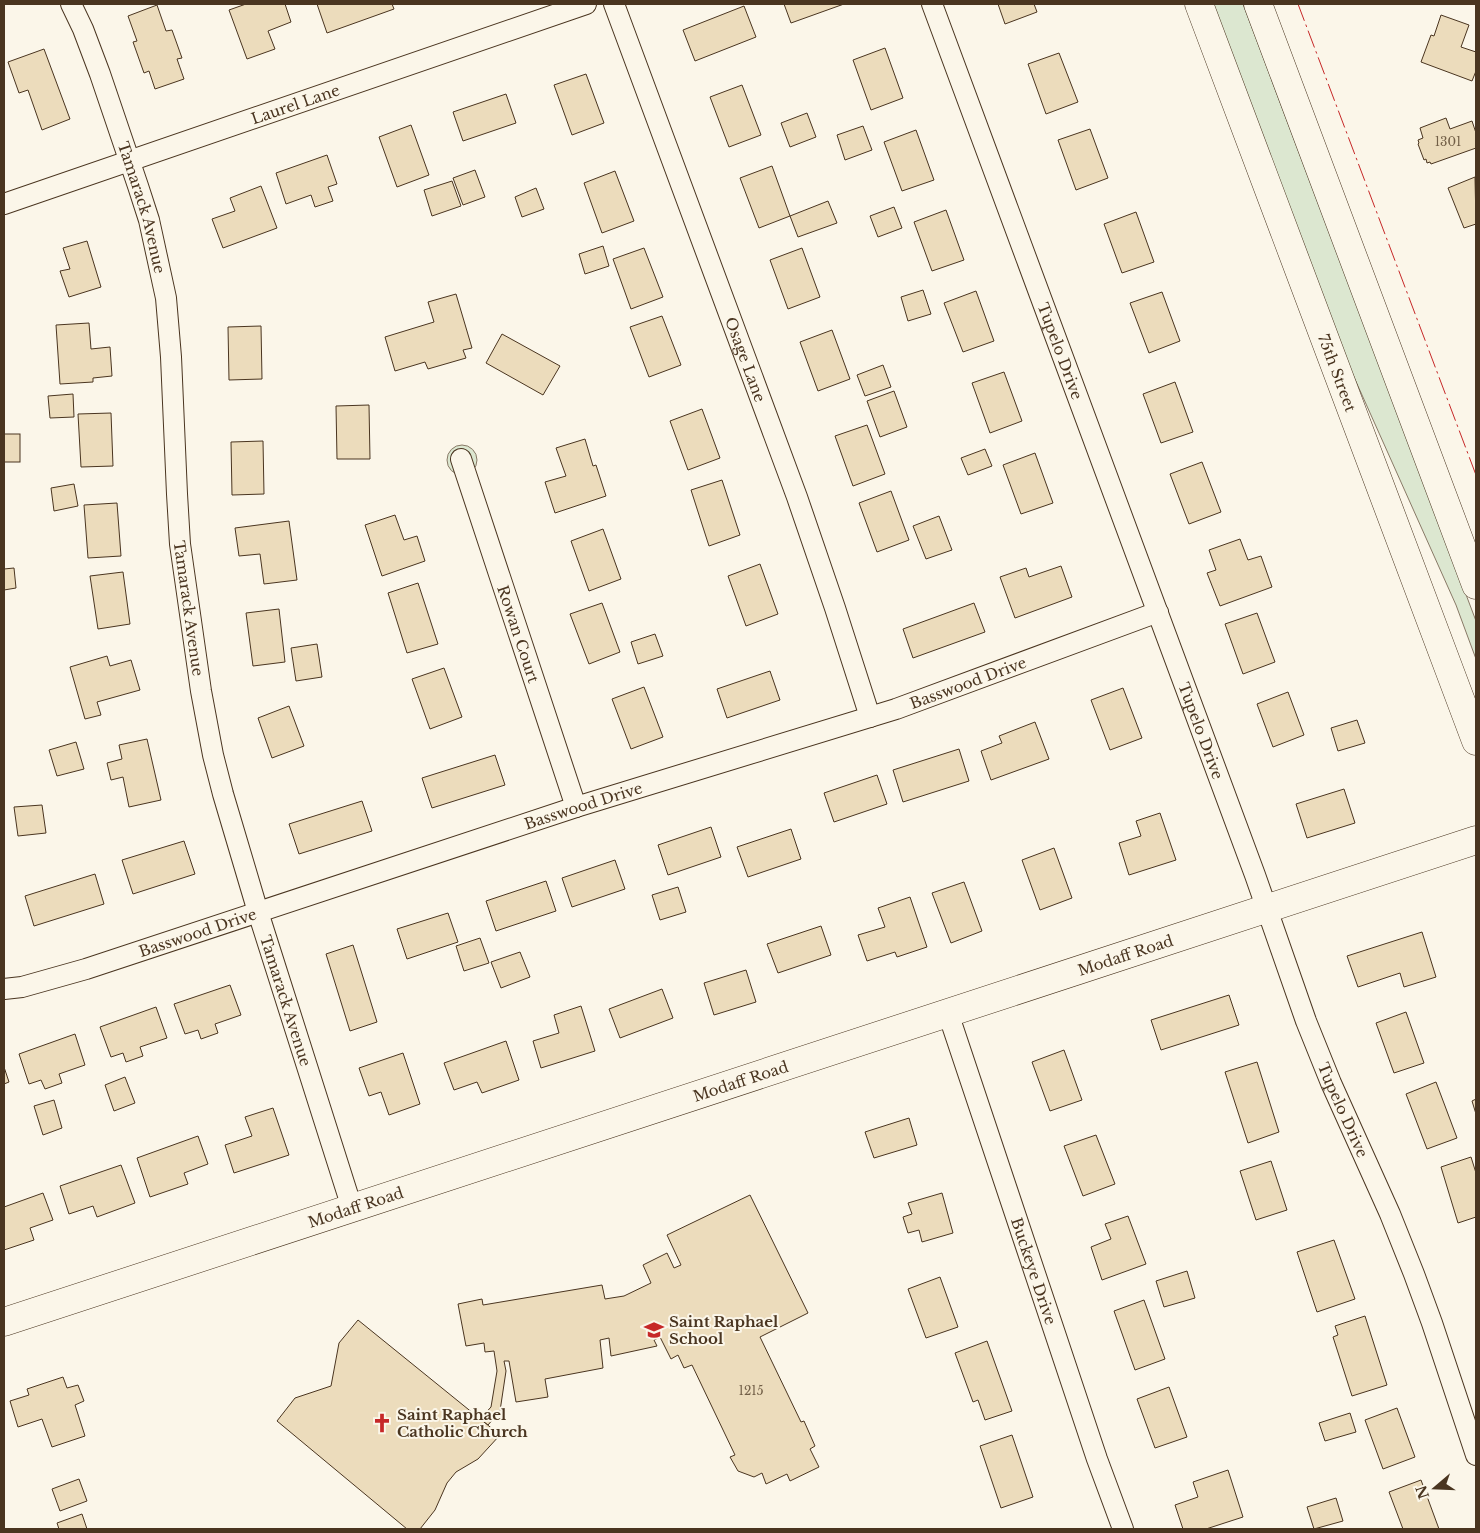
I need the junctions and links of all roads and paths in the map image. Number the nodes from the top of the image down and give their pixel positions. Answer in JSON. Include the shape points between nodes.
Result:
{"nodes":[{"id":1,"x":71,"y":4,"type":"edge"},
{"id":2,"x":586,"y":4,"type":"edge"},
{"id":3,"x":614,"y":4,"type":"edge"},
{"id":4,"x":932,"y":4,"type":"edge"},
{"id":5,"x":1199,"y":4,"type":"edge"},
{"id":6,"x":1258,"y":4,"type":"edge"},
{"id":7,"x":130,"y":160,"type":"junction"},
{"id":8,"x":4,"y":204,"type":"edge"},
{"id":9,"x":461,"y":459,"type":"dead end"},
{"id":10,"x":1476,"y":585,"type":"edge"},
{"id":11,"x":1158,"y":612,"type":"junction"},
{"id":12,"x":870,"y":717,"type":"junction"},
{"id":13,"x":1476,"y":741,"type":"edge"},
{"id":14,"x":576,"y":807,"type":"junction"},
{"id":15,"x":1476,"y":840,"type":"edge"},
{"id":16,"x":1268,"y":909,"type":"junction"},
{"id":17,"x":258,"y":912,"type":"junction"},
{"id":18,"x":4,"y":989,"type":"edge"},
{"id":19,"x":948,"y":1013,"type":"junction"},
{"id":20,"x":352,"y":1208,"type":"junction"},
{"id":21,"x":4,"y":1322,"type":"edge"},
{"id":22,"x":1476,"y":1455,"type":"edge"},
{"id":23,"x":1123,"y":1529,"type":"edge"}],
"edges":[{"from":1,"to":7,"type":"street","name":"Tamarack Avenue","via":[[84,29]]},
{"from":2,"to":7,"type":"street","name":"Laurel Lane"},
{"from":3,"to":12,"type":"street","name":"Osage Lane","via":[[797,497]]},
{"from":4,"to":11,"type":"street","name":"Tupelo Drive"},
{"from":5,"to":13,"type":"street","name":"75th Street"},
{"from":6,"to":10,"type":"street"},
{"from":7,"to":8,"type":"street","name":"Laurel Lane"},
{"from":7,"to":17,"type":"street","name":"Tamarack Avenue","via":[[149,220],[166,298],[180,544],[201,691],[223,794]]},
{"from":9,"to":14,"type":"street","name":"Rowan Court"},
{"from":11,"to":12,"type":"street","name":"Basswood Drive"},
{"from":11,"to":16,"type":"street","name":"Tupelo Drive"},
{"from":12,"to":14,"type":"street","name":"Basswood Drive"},
{"from":14,"to":17,"type":"street","name":"Basswood Drive"},
{"from":15,"to":16,"type":"street","name":"Modaff Road"},
{"from":16,"to":19,"type":"street","name":"Modaff Road"},
{"from":16,"to":22,"type":"street","name":"Tupelo Drive","via":[[1331,1083],[1414,1274]]},
{"from":17,"to":18,"type":"street","name":"Basswood Drive","via":[[86,969]]},
{"from":17,"to":20,"type":"street","name":"Tamarack Avenue"},
{"from":19,"to":20,"type":"street","name":"Modaff Road"},
{"from":19,"to":23,"type":"street","name":"Buckeye Drive"},
{"from":20,"to":21,"type":"street","name":"Modaff Road"}]}
